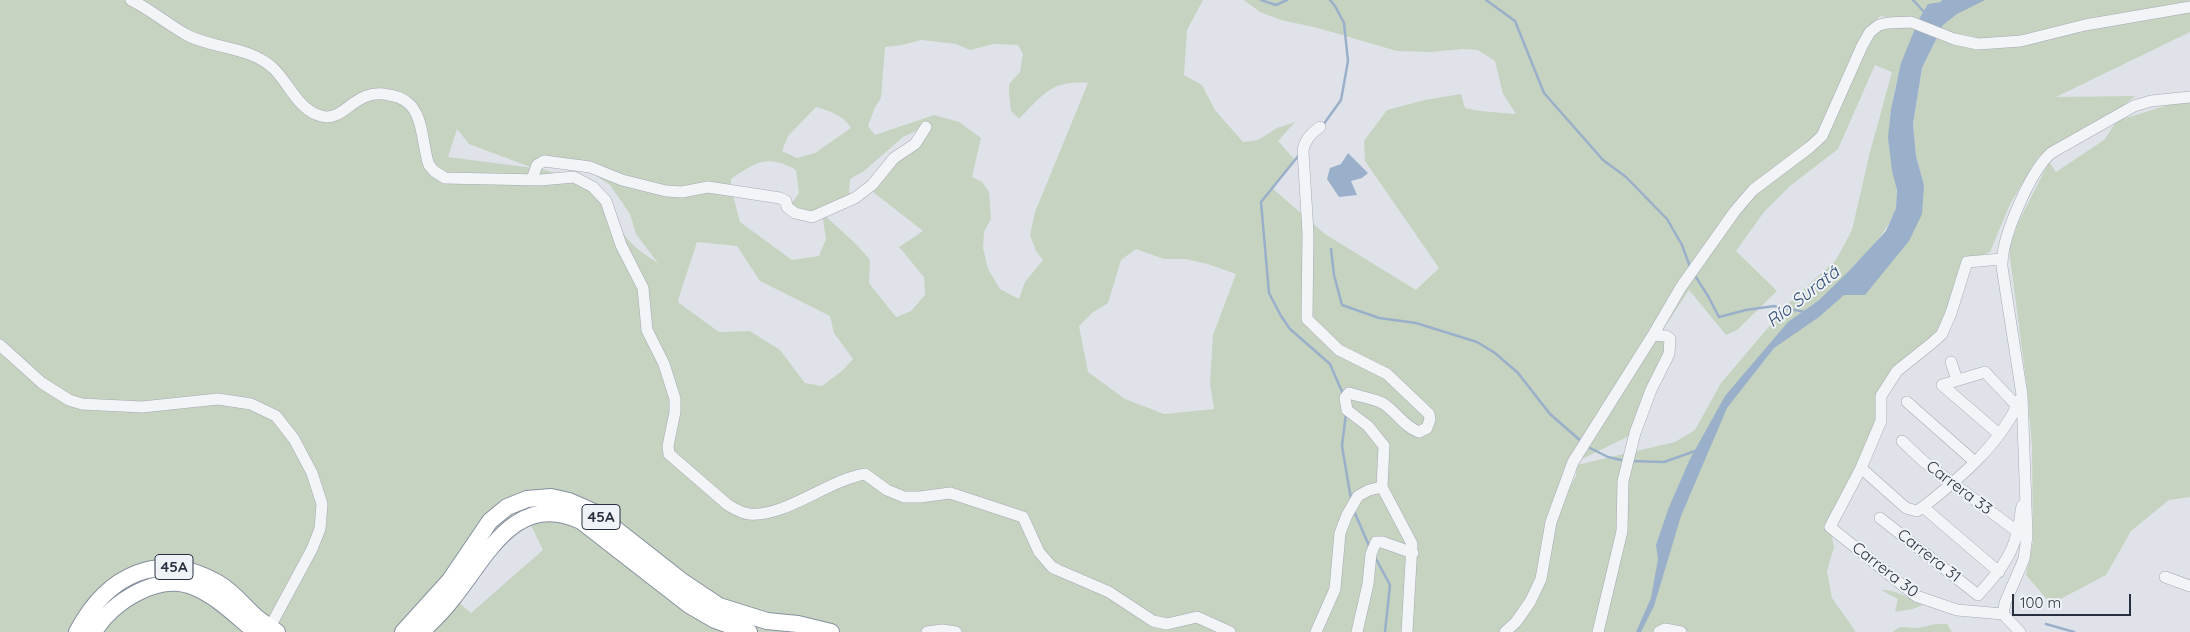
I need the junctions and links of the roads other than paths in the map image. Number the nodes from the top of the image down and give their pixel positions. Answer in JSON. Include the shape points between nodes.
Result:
{"nodes":[{"id":1,"x":131,"y":0,"type":"edge"},
{"id":2,"x":2190,"y":7,"type":"edge"},
{"id":3,"x":2190,"y":97,"type":"edge"},
{"id":4,"x":926,"y":127,"type":"dead end"},
{"id":5,"x":1320,"y":128,"type":"dead end"},
{"id":6,"x":532,"y":179,"type":"junction"},
{"id":7,"x":2002,"y":259,"type":"junction"},
{"id":8,"x":1653,"y":335,"type":"junction"},
{"id":9,"x":0,"y":345,"type":"edge"},
{"id":10,"x":1951,"y":362,"type":"dead end"},
{"id":11,"x":1957,"y":380,"type":"junction"},
{"id":12,"x":2019,"y":401,"type":"junction"},
{"id":13,"x":1907,"y":402,"type":"dead end"},
{"id":14,"x":1999,"y":434,"type":"junction"},
{"id":15,"x":1902,"y":441,"type":"dead end"},
{"id":16,"x":1974,"y":462,"type":"junction"},
{"id":17,"x":1861,"y":468,"type":"junction"},
{"id":18,"x":2027,"y":483,"type":"junction"},
{"id":19,"x":1953,"y":484,"type":"junction"},
{"id":20,"x":1382,"y":487,"type":"junction"},
{"id":21,"x":1923,"y":507,"type":"junction"},
{"id":22,"x":1880,"y":518,"type":"dead end"},
{"id":23,"x":2018,"y":532,"type":"junction"},
{"id":24,"x":1413,"y":553,"type":"junction"},
{"id":25,"x":1999,"y":572,"type":"junction"},
{"id":26,"x":2165,"y":577,"type":"dead end"},
{"id":27,"x":2190,"y":586,"type":"edge"},
{"id":28,"x":2003,"y":614,"type":"junction"},
{"id":29,"x":268,"y":630,"type":"edge"},
{"id":30,"x":77,"y":632,"type":"edge"},
{"id":31,"x":94,"y":632,"type":"edge"},
{"id":32,"x":403,"y":632,"type":"edge"},
{"id":33,"x":422,"y":632,"type":"edge"},
{"id":34,"x":749,"y":632,"type":"edge"},
{"id":35,"x":831,"y":632,"type":"edge"},
{"id":36,"x":927,"y":632,"type":"edge"},
{"id":37,"x":956,"y":632,"type":"edge"},
{"id":38,"x":1230,"y":632,"type":"edge"},
{"id":39,"x":1316,"y":632,"type":"edge"},
{"id":40,"x":1357,"y":632,"type":"edge"},
{"id":41,"x":1407,"y":632,"type":"edge"},
{"id":42,"x":1505,"y":632,"type":"edge"},
{"id":43,"x":1598,"y":632,"type":"edge"},
{"id":44,"x":1659,"y":632,"type":"edge"},
{"id":45,"x":1681,"y":632,"type":"edge"},
{"id":46,"x":2020,"y":632,"type":"edge"}],
"edges":[{"from":1,"to":6,"type":"street","via":[[190,37],[246,52],[265,61],[308,110],[320,116],[332,117],[364,96],[373,94],[401,98],[418,118],[425,154],[429,165],[439,176],[452,180]]},
{"from":2,"to":8,"type":"street","via":[[2085,25],[2021,41],[1966,43],[1911,22],[1879,24],[1862,46],[1822,136],[1753,190],[1735,211],[1681,287]]},
{"from":3,"to":7,"type":"street","via":[[2134,106],[2047,157],[2020,204]]},
{"from":4,"to":6,"type":"street","via":[[915,144],[894,158],[872,186],[855,198],[812,216],[795,213],[780,198],[708,187],[682,192],[657,190],[573,163],[544,161],[537,165]]},
{"from":5,"to":20,"type":"street","via":[[1315,130],[1303,149],[1308,233],[1307,319],[1339,350],[1386,374],[1429,414],[1430,419],[1427,428],[1419,432],[1378,401],[1349,393],[1345,398],[1347,410],[1368,426],[1384,446]]},
{"from":6,"to":38,"type":"street","via":[[574,177],[594,187],[606,201],[621,245],[643,288],[647,330],[664,364],[675,398],[669,454],[728,505],[739,511],[758,514],[780,509],[865,474],[887,490],[904,496],[954,493],[1024,517],[1039,552],[1052,567],[1110,592],[1146,618],[1167,624],[1197,617]]},
{"from":7,"to":12,"type":"street"},
{"from":7,"to":17,"type":"street","via":[[1966,262],[1942,334],[1897,371],[1881,396],[1881,421]]},
{"from":8,"to":42,"type":"street","via":[[1573,462],[1551,522],[1541,579],[1530,602]]},
{"from":8,"to":43,"type":"street","via":[[1669,337],[1670,352],[1638,424],[1623,481],[1622,532]]},
{"from":9,"to":29,"type":"street","via":[[42,383],[69,400],[82,404],[142,407],[218,400],[251,404],[276,416],[294,439],[312,473],[322,504],[317,536]]},
{"from":10,"to":11,"type":"street"},
{"from":11,"to":12,"type":"street","via":[[1986,372]]},
{"from":11,"to":14,"type":"street","via":[[1942,384]]},
{"from":12,"to":14,"type":"street"},
{"from":12,"to":18,"type":"street"},
{"from":13,"to":16,"type":"street"},
{"from":14,"to":16,"type":"street"},
{"from":15,"to":19,"type":"street","name":"Carrera 33"},
{"from":16,"to":19,"type":"street"},
{"from":17,"to":21,"type":"street","via":[[1906,508],[1917,511]]},
{"from":17,"to":28,"type":"street","name":"Carrera 30","via":[[1830,527],[1916,596],[1957,610]]},
{"from":18,"to":23,"type":"street"},
{"from":18,"to":28,"type":"street","via":[[2026,548]]},
{"from":19,"to":21,"type":"street"},
{"from":19,"to":23,"type":"street","name":"Carrera 33"},
{"from":20,"to":24,"type":"street","via":[[1412,544]]},
{"from":20,"to":39,"type":"street","via":[[1358,496],[1343,525],[1335,589]]},
{"from":21,"to":25,"type":"street"},
{"from":22,"to":25,"type":"street","name":"Carrera 31","via":[[1978,595]]},
{"from":23,"to":25,"type":"street"},
{"from":24,"to":40,"type":"street","via":[[1376,542]]},
{"from":24,"to":41,"type":"street"},
{"from":26,"to":27,"type":"street"},
{"from":28,"to":46,"type":"street"},
{"from":29,"to":30,"type":"highway","number":"45A","via":[[220,584],[196,572],[175,567],[131,574],[98,599]]},
{"from":29,"to":31,"type":"highway","number":"45A","via":[[192,586],[175,584],[158,586],[125,599],[110,611]]},
{"from":32,"to":35,"type":"highway","number":"45A","via":[[450,580],[490,521],[506,507],[527,499],[551,497],[594,512],[719,606],[767,621]]},
{"from":33,"to":34,"type":"highway","number":"45A","via":[[454,598],[506,531],[527,516],[543,513],[569,515],[581,521],[689,604],[715,620]]},
{"from":36,"to":37,"type":"street"},
{"from":44,"to":45,"type":"street","via":[[1665,629]]}]}
